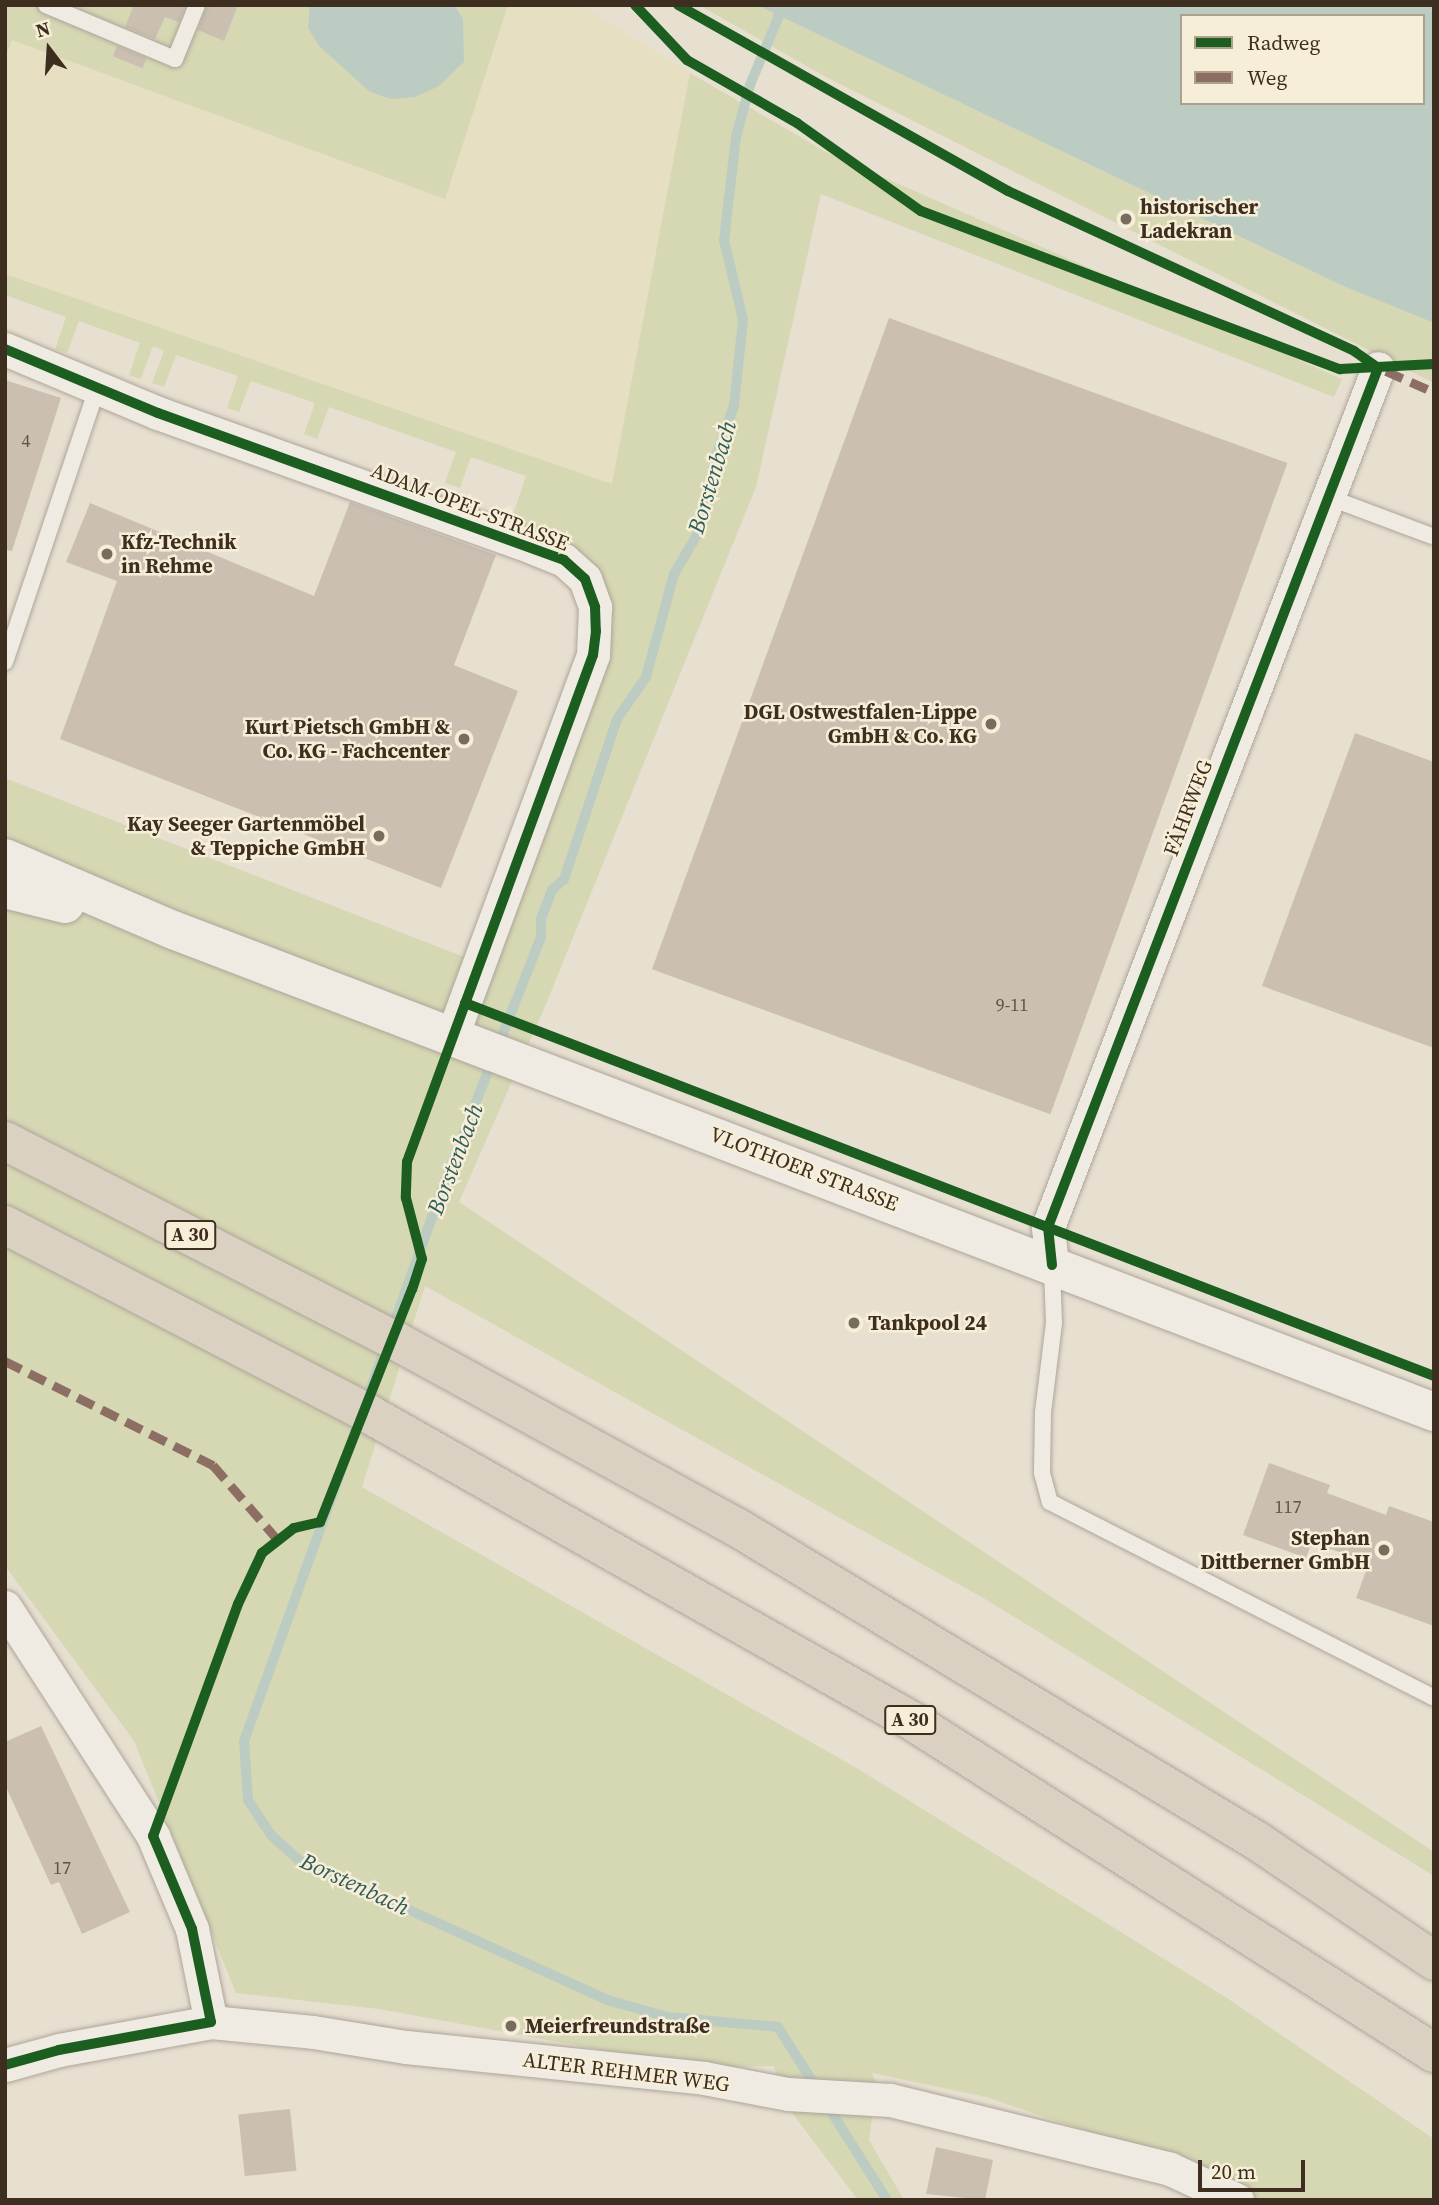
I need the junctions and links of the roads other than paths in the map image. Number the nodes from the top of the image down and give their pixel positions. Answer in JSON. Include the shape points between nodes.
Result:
{"nodes":[{"id":1,"x":46,"y":5,"type":"edge"},
{"id":2,"x":197,"y":5,"type":"edge"},
{"id":3,"x":5,"y":349,"type":"edge"},
{"id":4,"x":1378,"y":368,"type":"dead end"},
{"id":5,"x":98,"y":386,"type":"junction"},
{"id":6,"x":1328,"y":498,"type":"junction"},
{"id":7,"x":1432,"y":536,"type":"edge"},
{"id":8,"x":5,"y":662,"type":"edge"},
{"id":9,"x":5,"y":858,"type":"edge"},
{"id":10,"x":5,"y":889,"type":"edge"},
{"id":11,"x":173,"y":930,"type":"junction"},
{"id":12,"x":453,"y":1034,"type":"junction"},
{"id":13,"x":5,"y":1141,"type":"edge"},
{"id":14,"x":5,"y":1225,"type":"edge"},
{"id":15,"x":1052,"y":1265,"type":"junction"},
{"id":16,"x":1434,"y":1412,"type":"edge"},
{"id":17,"x":5,"y":1607,"type":"edge"},
{"id":18,"x":1434,"y":1698,"type":"edge"},
{"id":19,"x":1434,"y":1961,"type":"edge"},
{"id":20,"x":211,"y":2022,"type":"junction"},
{"id":21,"x":1434,"y":2053,"type":"edge"},
{"id":22,"x":5,"y":2065,"type":"edge"},
{"id":23,"x":1237,"y":2200,"type":"edge"}],
"edges":[{"from":1,"to":2,"type":"lane","via":[[175,59]]},
{"from":3,"to":5,"type":"street","name":"ADAM-OPEL-STRASSE"},
{"from":4,"to":6,"type":"street","name":"FÄHRWEG"},
{"from":5,"to":8,"type":"lane"},
{"from":5,"to":12,"type":"street","name":"ADAM-OPEL-STRASSE","via":[[155,423],[519,542],[564,560],[585,579],[595,607],[593,655]]},
{"from":6,"to":7,"type":"lane"},
{"from":6,"to":15,"type":"street","name":"FÄHRWEG","via":[[1048,1227]]},
{"from":9,"to":11,"type":"main road","name":"VLOTHOER STRASSE"},
{"from":10,"to":11,"type":"main road","name":"VLOTHOER STRASSE"},
{"from":11,"to":12,"type":"main road","name":"VLOTHOER STRASSE"},
{"from":12,"to":15,"type":"main road","name":"VLOTHOER STRASSE"},
{"from":13,"to":19,"type":"highway","number":"A 30","via":[[386,1336],[738,1528],[1257,1841]]},
{"from":14,"to":21,"type":"highway","number":"A 30","via":[[358,1408],[912,1721]]},
{"from":15,"to":16,"type":"main road","name":"VLOTHOER STRASSE"},
{"from":15,"to":18,"type":"lane","via":[[1054,1323],[1043,1413],[1042,1473],[1051,1502]]},
{"from":17,"to":20,"type":"street","via":[[153,1836],[192,1929]]},
{"from":20,"to":22,"type":"street","name":"ALTER REHMER WEG","via":[[59,2050]]},
{"from":20,"to":23,"type":"street","name":"ALTER REHMER WEG","via":[[704,2078],[788,2094],[890,2100],[1170,2169]]}]}
